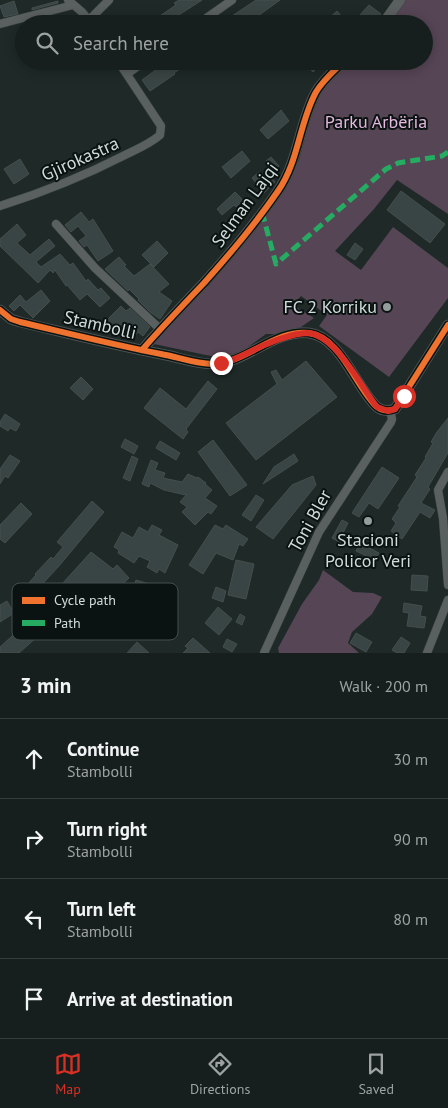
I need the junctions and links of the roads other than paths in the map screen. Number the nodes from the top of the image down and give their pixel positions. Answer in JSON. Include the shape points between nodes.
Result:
{"nodes":[{"id":1,"x":109,"y":0,"type":"edge"},
{"id":2,"x":232,"y":0,"type":"edge"},
{"id":3,"x":400,"y":0,"type":"edge"},
{"id":4,"x":71,"y":2,"type":"edge"},
{"id":5,"x":29,"y":15,"type":"edge"},
{"id":6,"x":83,"y":15,"type":"edge"},
{"id":7,"x":96,"y":15,"type":"edge"},
{"id":8,"x":211,"y":15,"type":"edge"},
{"id":9,"x":389,"y":15,"type":"edge"},
{"id":10,"x":15,"y":19,"type":"edge"},
{"id":11,"x":0,"y":24,"type":"edge"},
{"id":12,"x":124,"y":70,"type":"edge"},
{"id":13,"x":132,"y":70,"type":"edge"},
{"id":14,"x":335,"y":70,"type":"edge"},
{"id":15,"x":126,"y":74,"type":"junction"},
{"id":16,"x":0,"y":206,"type":"edge"},
{"id":17,"x":56,"y":224,"type":"dead end"},
{"id":18,"x":0,"y":310,"type":"edge"},
{"id":19,"x":448,"y":325,"type":"edge"},
{"id":20,"x":160,"y":329,"type":"junction"},
{"id":21,"x":142,"y":350,"type":"junction"},
{"id":22,"x":392,"y":410,"type":"junction"},
{"id":23,"x":448,"y":472,"type":"edge"},
{"id":24,"x":448,"y":585,"type":"edge"},
{"id":25,"x":448,"y":600,"type":"edge"},
{"id":26,"x":264,"y":653,"type":"edge"},
{"id":27,"x":426,"y":653,"type":"edge"}],
"edges":[{"from":1,"to":7,"type":"street"},
{"from":2,"to":8,"type":"street"},
{"from":3,"to":9,"type":"street"},
{"from":4,"to":5,"type":"street"},
{"from":4,"to":6,"type":"street"},
{"from":10,"to":11,"type":"street"},
{"from":12,"to":15,"type":"street"},
{"from":13,"to":15,"type":"street"},
{"from":14,"to":20,"type":"street","name":"Selman Lajqi","via":[[316,92],[293,163],[279,190],[205,282]]},
{"from":15,"to":16,"type":"street","name":"Gjirokastra","via":[[161,126],[158,137],[53,189]]},
{"from":17,"to":20,"type":"street","via":[[95,268]]},
{"from":18,"to":21,"type":"street","name":"Stambolli","via":[[20,322]]},
{"from":19,"to":22,"type":"street","name":"Toni Bler"},
{"from":20,"to":21,"type":"street","name":"Selman Lajqi"},
{"from":21,"to":22,"type":"street","name":"Stambolli","via":[[212,364],[231,361],[285,337],[315,335],[339,354],[377,407]]},
{"from":22,"to":26,"type":"street","name":"Toni Bler","via":[[390,422],[319,532]]},
{"from":23,"to":24,"type":"street","via":[[438,490]]},
{"from":25,"to":27,"type":"street"}]}
